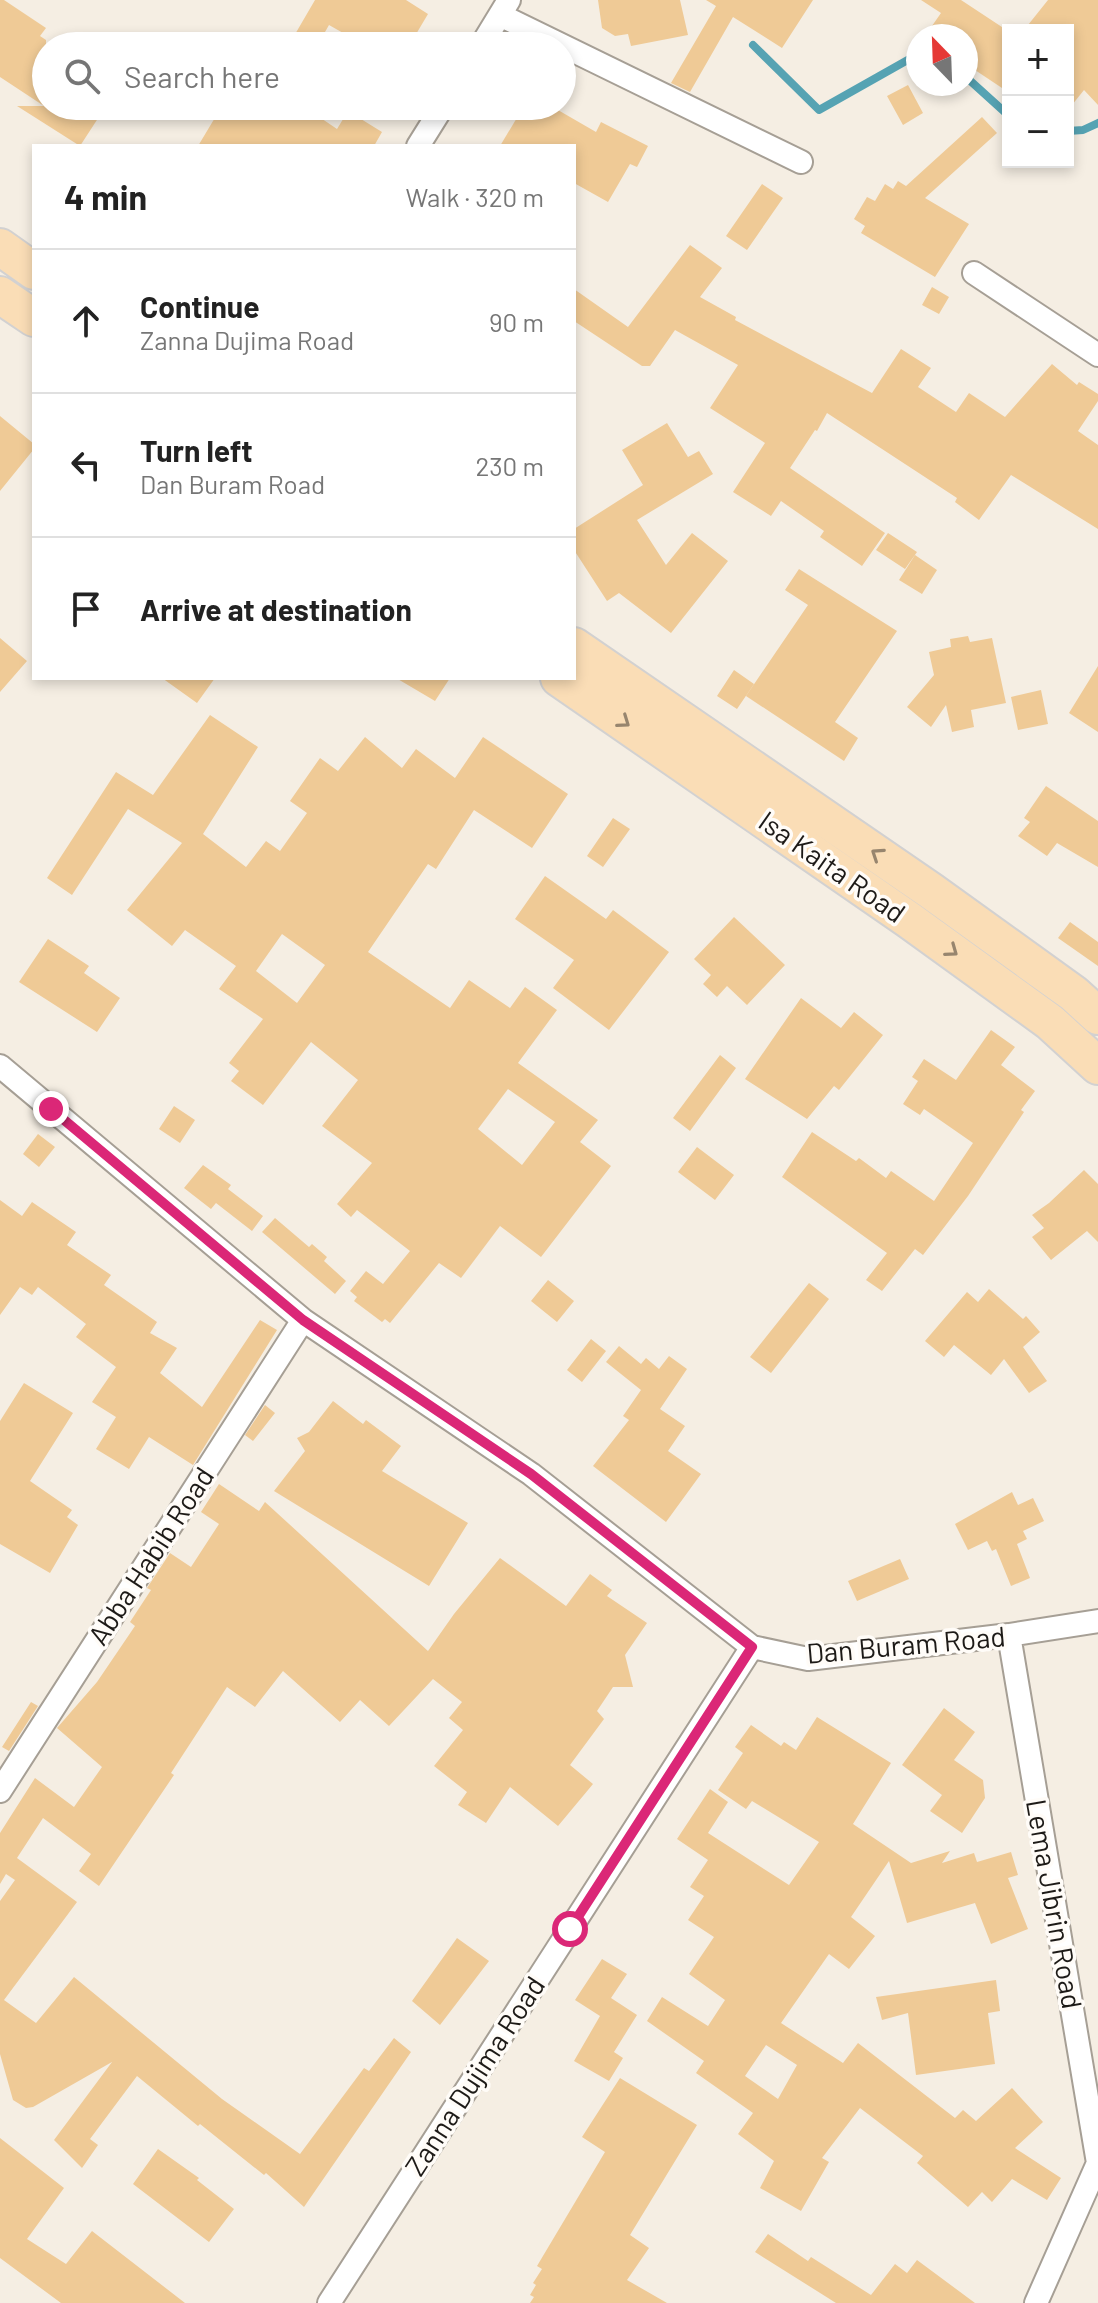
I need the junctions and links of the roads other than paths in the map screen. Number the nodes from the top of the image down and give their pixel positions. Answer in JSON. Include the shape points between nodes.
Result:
{"nodes":[{"id":1,"x":505,"y":7,"type":"edge"},
{"id":2,"x":490,"y":32,"type":"edge"},
{"id":3,"x":553,"y":32,"type":"edge"},
{"id":4,"x":576,"y":44,"type":"edge"},
{"id":5,"x":434,"y":120,"type":"edge"},
{"id":6,"x":419,"y":144,"type":"edge"},
{"id":7,"x":801,"y":162,"type":"dead end"},
{"id":8,"x":0,"y":247,"type":"edge"},
{"id":9,"x":32,"y":270,"type":"edge"},
{"id":10,"x":974,"y":273,"type":"dead end"},
{"id":11,"x":0,"y":295,"type":"edge"},
{"id":12,"x":32,"y":317,"type":"edge"},
{"id":13,"x":1098,"y":355,"type":"edge"},
{"id":14,"x":576,"y":647,"type":"edge"},
{"id":15,"x":562,"y":680,"type":"edge"},
{"id":16,"x":931,"y":891,"type":"junction"},
{"id":17,"x":909,"y":920,"type":"junction"},
{"id":18,"x":1098,"y":1016,"type":"edge"},
{"id":19,"x":0,"y":1066,"type":"edge"},
{"id":20,"x":1098,"y":1066,"type":"edge"},
{"id":21,"x":303,"y":1320,"type":"junction"},
{"id":22,"x":1098,"y":1621,"type":"edge"},
{"id":23,"x":1009,"y":1635,"type":"junction"},
{"id":24,"x":752,"y":1647,"type":"junction"},
{"id":25,"x":0,"y":1791,"type":"edge"},
{"id":26,"x":329,"y":2303,"type":"edge"},
{"id":27,"x":1036,"y":2303,"type":"edge"}],
"edges":[{"from":1,"to":2,"type":"street"},
{"from":1,"to":3,"type":"street"},
{"from":4,"to":7,"type":"street"},
{"from":5,"to":6,"type":"street"},
{"from":8,"to":9,"type":"main road"},
{"from":10,"to":13,"type":"street"},
{"from":11,"to":12,"type":"main road"},
{"from":16,"to":14,"type":"main road","name":"Isa Kaita Road","one_way":true},
{"from":15,"to":17,"type":"main road","name":"Isa Kaita Road","one_way":true},
{"from":16,"to":17,"type":"main road"},
{"from":16,"to":18,"type":"main road","name":"Isa Kaita Road"},
{"from":17,"to":20,"type":"main road","name":"Isa Kaita Road","one_way":true,"via":[[1050,1022]]},
{"from":19,"to":21,"type":"street","name":"Dan Buram Road"},
{"from":21,"to":24,"type":"street","name":"Dan Buram Road","via":[[531,1474]]},
{"from":21,"to":25,"type":"street","name":"Abba Habib Road"},
{"from":22,"to":23,"type":"street","name":"Dan Buram Road"},
{"from":23,"to":24,"type":"street","name":"Dan Buram Road","via":[[808,1659]]},
{"from":23,"to":27,"type":"street","name":"Lema Jibrin Road","via":[[1098,2163]]},
{"from":24,"to":26,"type":"street","name":"Zanna Dujima Road"}]}
